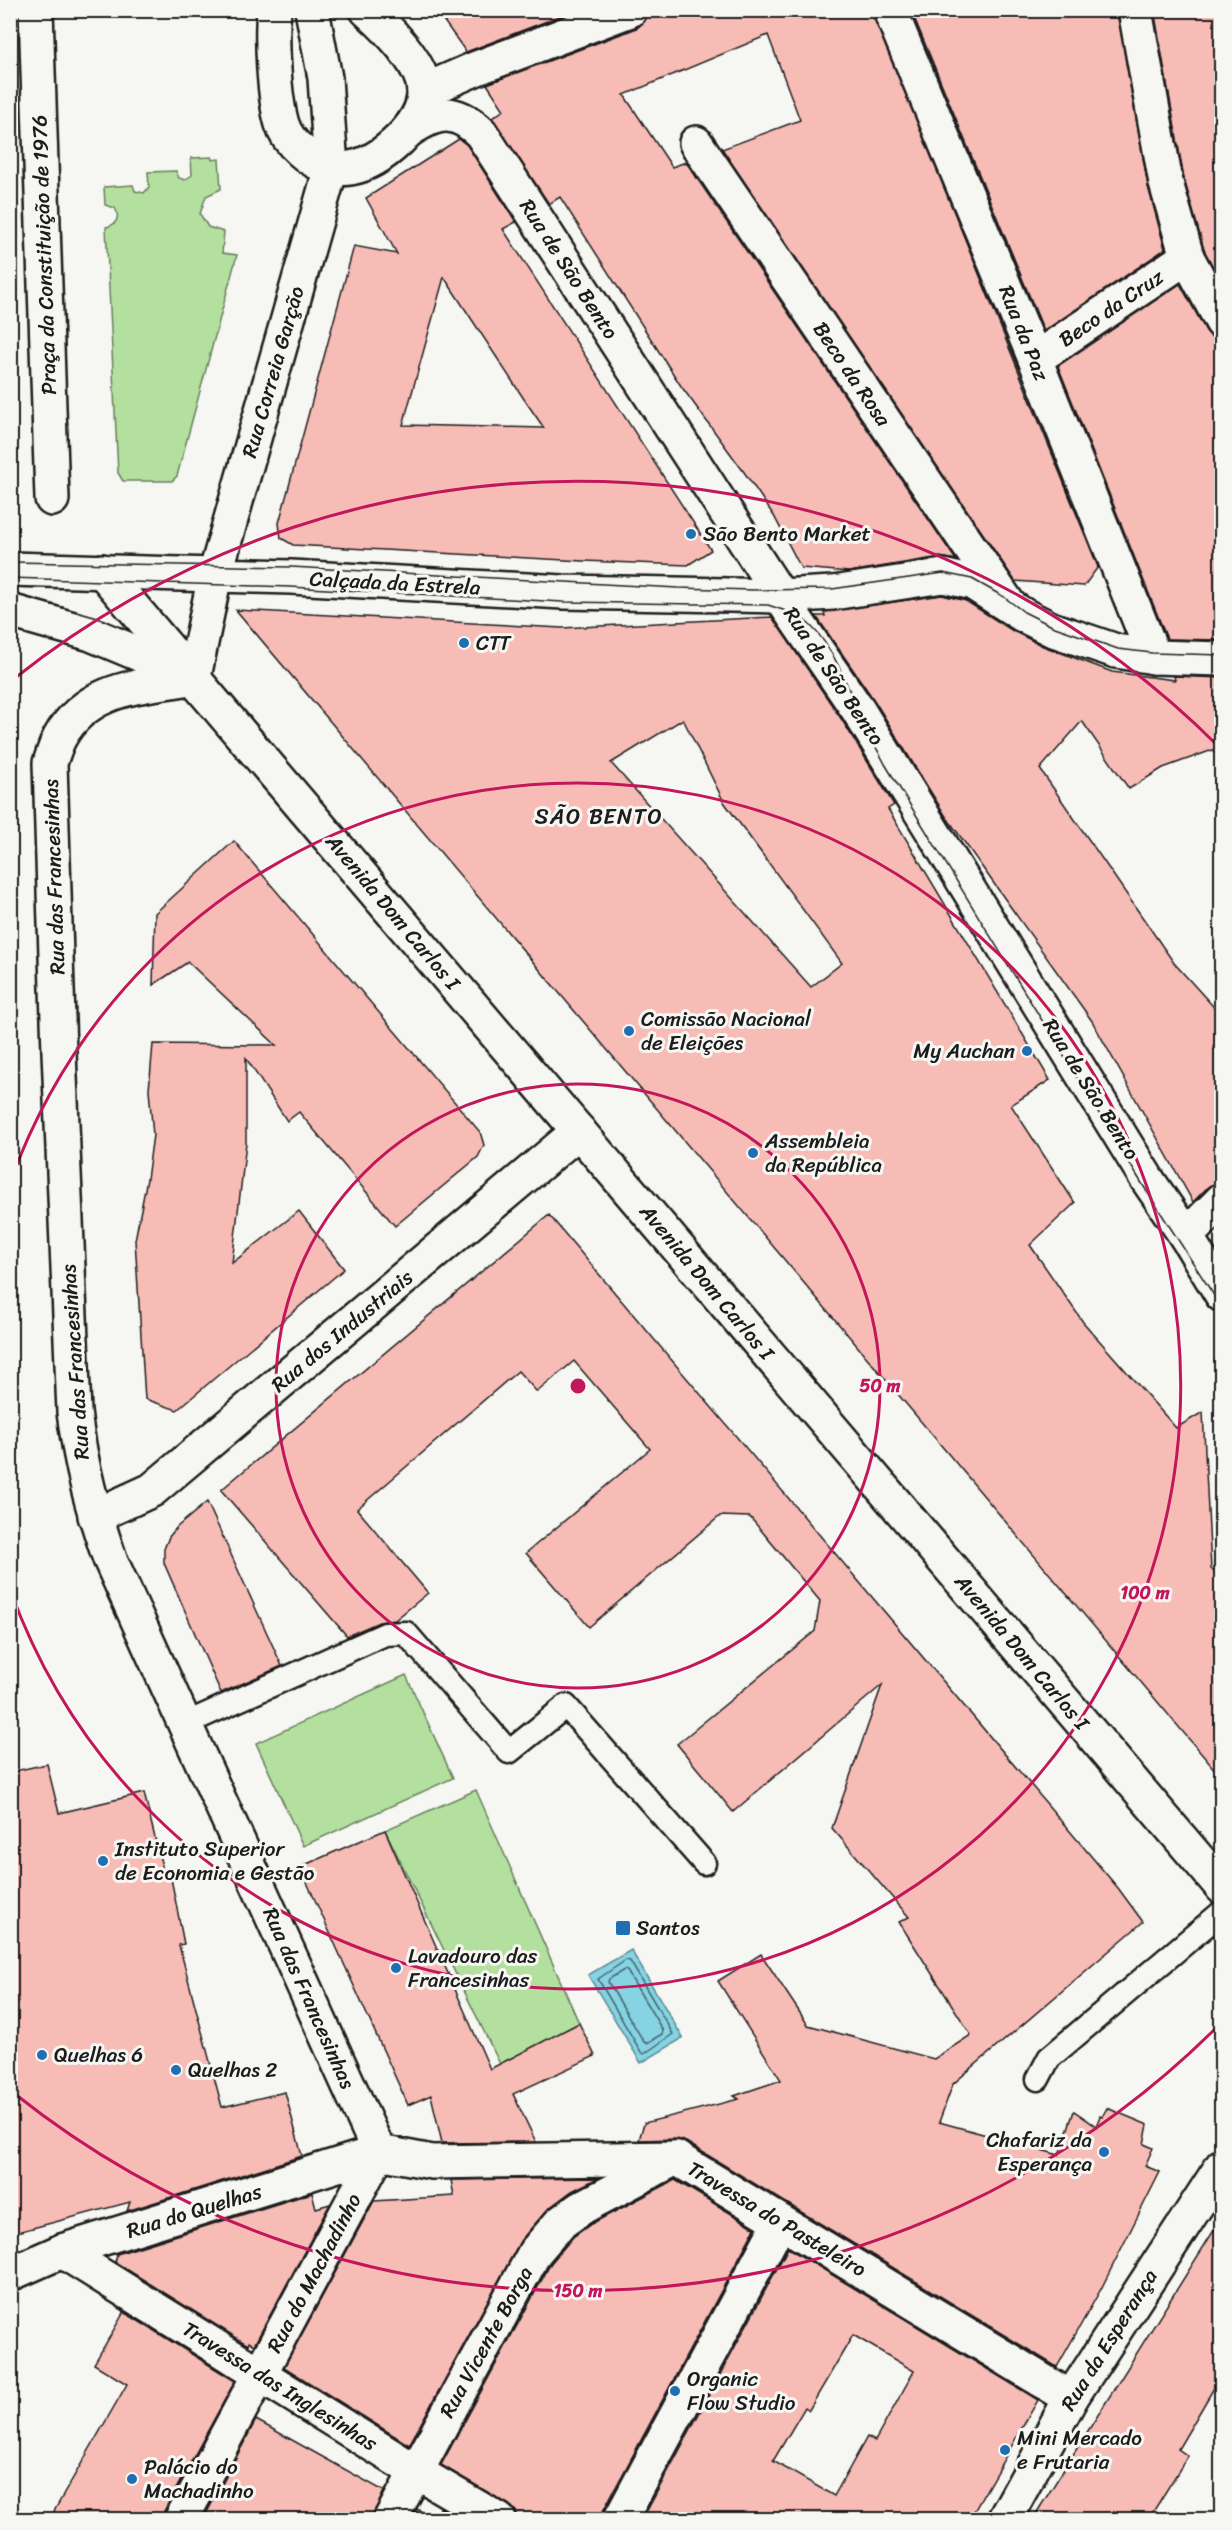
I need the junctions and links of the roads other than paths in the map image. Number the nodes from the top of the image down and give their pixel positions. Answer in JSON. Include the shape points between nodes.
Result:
{"nodes":[{"id":1,"x":36,"y":10,"type":"edge"},
{"id":2,"x":274,"y":10,"type":"edge"},
{"id":3,"x":312,"y":10,"type":"edge"},
{"id":4,"x":367,"y":10,"type":"edge"},
{"id":5,"x":630,"y":10,"type":"edge"},
{"id":6,"x":890,"y":10,"type":"edge"},
{"id":7,"x":1135,"y":10,"type":"edge"},
{"id":8,"x":424,"y":91,"type":"junction"},
{"id":9,"x":409,"y":130,"type":"junction"},
{"id":10,"x":696,"y":143,"type":"dead end"},
{"id":11,"x":331,"y":168,"type":"junction"},
{"id":12,"x":1187,"y":257,"type":"junction"},
{"id":13,"x":1221,"y":322,"type":"edge"},
{"id":14,"x":1035,"y":358,"type":"junction"},
{"id":15,"x":52,"y":499,"type":"dead end"},
{"id":16,"x":10,"y":569,"type":"edge"},
{"id":17,"x":102,"y":572,"type":"junction"},
{"id":18,"x":215,"y":575,"type":"junction"},
{"id":19,"x":780,"y":596,"type":"junction"},
{"id":20,"x":1009,"y":605,"type":"junction"},
{"id":21,"x":10,"y":611,"type":"edge"},
{"id":22,"x":1154,"y":657,"type":"junction"},
{"id":23,"x":1221,"y":659,"type":"edge"},
{"id":24,"x":194,"y":677,"type":"junction"},
{"id":25,"x":579,"y":1131,"type":"junction"},
{"id":26,"x":1221,"y":1200,"type":"edge"},
{"id":27,"x":1186,"y":1236,"type":"junction"},
{"id":28,"x":1221,"y":1295,"type":"edge"},
{"id":29,"x":95,"y":1516,"type":"junction"},
{"id":30,"x":185,"y":1725,"type":"junction"},
{"id":31,"x":704,"y":1863,"type":"dead end"},
{"id":32,"x":1221,"y":1887,"type":"edge"},
{"id":33,"x":1221,"y":1912,"type":"edge"},
{"id":34,"x":1038,"y":2079,"type":"dead end"},
{"id":35,"x":379,"y":2152,"type":"junction"},
{"id":36,"x":676,"y":2158,"type":"junction"},
{"id":37,"x":1221,"y":2166,"type":"edge"},
{"id":38,"x":780,"y":2222,"type":"junction"},
{"id":39,"x":62,"y":2251,"type":"junction"},
{"id":40,"x":10,"y":2274,"type":"edge"},
{"id":41,"x":260,"y":2374,"type":"junction"},
{"id":42,"x":1071,"y":2398,"type":"junction"},
{"id":43,"x":415,"y":2471,"type":"junction"},
{"id":44,"x":181,"y":2520,"type":"edge"},
{"id":45,"x":390,"y":2520,"type":"edge"},
{"id":46,"x":499,"y":2520,"type":"edge"},
{"id":47,"x":620,"y":2520,"type":"edge"},
{"id":48,"x":1004,"y":2520,"type":"edge"}],
"edges":[{"from":1,"to":15,"type":"street","name":"Praça da Constituição de 1976"},
{"from":2,"to":11,"type":"street","via":[[274,58],[282,126],[292,143],[315,162]]},
{"from":3,"to":11,"type":"street","name":"Rua Correia Garção","via":[[325,78]]},
{"from":4,"to":8,"type":"street","via":[[399,43],[420,75]]},
{"from":5,"to":8,"type":"street"},
{"from":6,"to":14,"type":"street","name":"Rua da Paz"},
{"from":7,"to":12,"type":"street","via":[[1166,183]]},
{"from":8,"to":9,"type":"street","via":[[418,116]]},
{"from":9,"to":11,"type":"street","via":[[381,154],[359,166]]},
{"from":9,"to":19,"type":"street","name":"Rua de São Bento","via":[[427,118],[442,115],[458,116],[481,133]]},
{"from":10,"to":20,"type":"street","name":"Beco da Rosa"},
{"from":11,"to":18,"type":"street","name":"Rua Correia Garção"},
{"from":12,"to":13,"type":"street"},
{"from":12,"to":14,"type":"street","name":"Beco da Cruz"},
{"from":14,"to":22,"type":"street","name":"Rua da Paz"},
{"from":16,"to":17,"type":"street","name":"Calçada da Estrela"},
{"from":17,"to":18,"type":"street","name":"Calçada da Estrela"},
{"from":17,"to":24,"type":"street","name":"Avenida Dom Carlos I"},
{"from":18,"to":19,"type":"street","name":"Calçada da Estrela","via":[[563,592]]},
{"from":18,"to":24,"type":"street"},
{"from":19,"to":20,"type":"street","name":"Calçada da Estrela","via":[[833,593],[943,576],[973,583]]},
{"from":19,"to":27,"type":"street","name":"Rua de São Bento","via":[[869,727]]},
{"from":20,"to":22,"type":"street","name":"Calçada da Estrela","via":[[1051,629],[1116,651]]},
{"from":21,"to":24,"type":"street","name":"Avenida Dom Carlos I","via":[[91,634]]},
{"from":22,"to":23,"type":"street","name":"Calçada da Estrela"},
{"from":24,"to":25,"type":"street","name":"Avenida Dom Carlos I"},
{"from":24,"to":29,"type":"street","name":"Rua das Francesinhas","via":[[124,688],[105,696],[76,716],[60,736],[50,763],[74,1412],[81,1464]]},
{"from":25,"to":29,"type":"street","name":"Rua dos Industriais","via":[[153,1490]]},
{"from":25,"to":32,"type":"street","name":"Avenida Dom Carlos I"},
{"from":26,"to":27,"type":"street"},
{"from":27,"to":28,"type":"street","name":"Rua de São Bento"},
{"from":29,"to":30,"type":"street","name":"Rua das Francesinhas"},
{"from":30,"to":31,"type":"lane","via":[[385,1634],[406,1633],[509,1752],[566,1707]]},
{"from":30,"to":35,"type":"street","name":"Rua das Francesinhas"},
{"from":33,"to":34,"type":"lane","via":[[1049,2058]]},
{"from":35,"to":36,"type":"street","name":"Travessa do Pasteleiro","via":[[432,2162]]},
{"from":35,"to":39,"type":"street","name":"Rua do Quelhas"},
{"from":35,"to":41,"type":"street","name":"Rua do Machadinho"},
{"from":36,"to":38,"type":"street","name":"Travessa do Pasteleiro"},
{"from":36,"to":43,"type":"street","name":"Rua Vicente Borga","via":[[581,2208],[560,2223],[535,2252]]},
{"from":37,"to":42,"type":"street","name":"Rua da Esperança"},
{"from":38,"to":42,"type":"street","name":"Travessa do Pasteleiro"},
{"from":38,"to":47,"type":"street"},
{"from":39,"to":40,"type":"street","name":"Rua do Quelhas"},
{"from":39,"to":41,"type":"street","name":"Travessa das Inglesinhas"},
{"from":41,"to":43,"type":"street","name":"Travessa das Inglesinhas"},
{"from":41,"to":44,"type":"street","name":"Rua do Machadinho"},
{"from":42,"to":48,"type":"street","name":"Rua da Esperança"},
{"from":43,"to":45,"type":"street","name":"Rua Vicente Borga"},
{"from":43,"to":46,"type":"street","name":"Travessa das Inglesinhas"}]}
